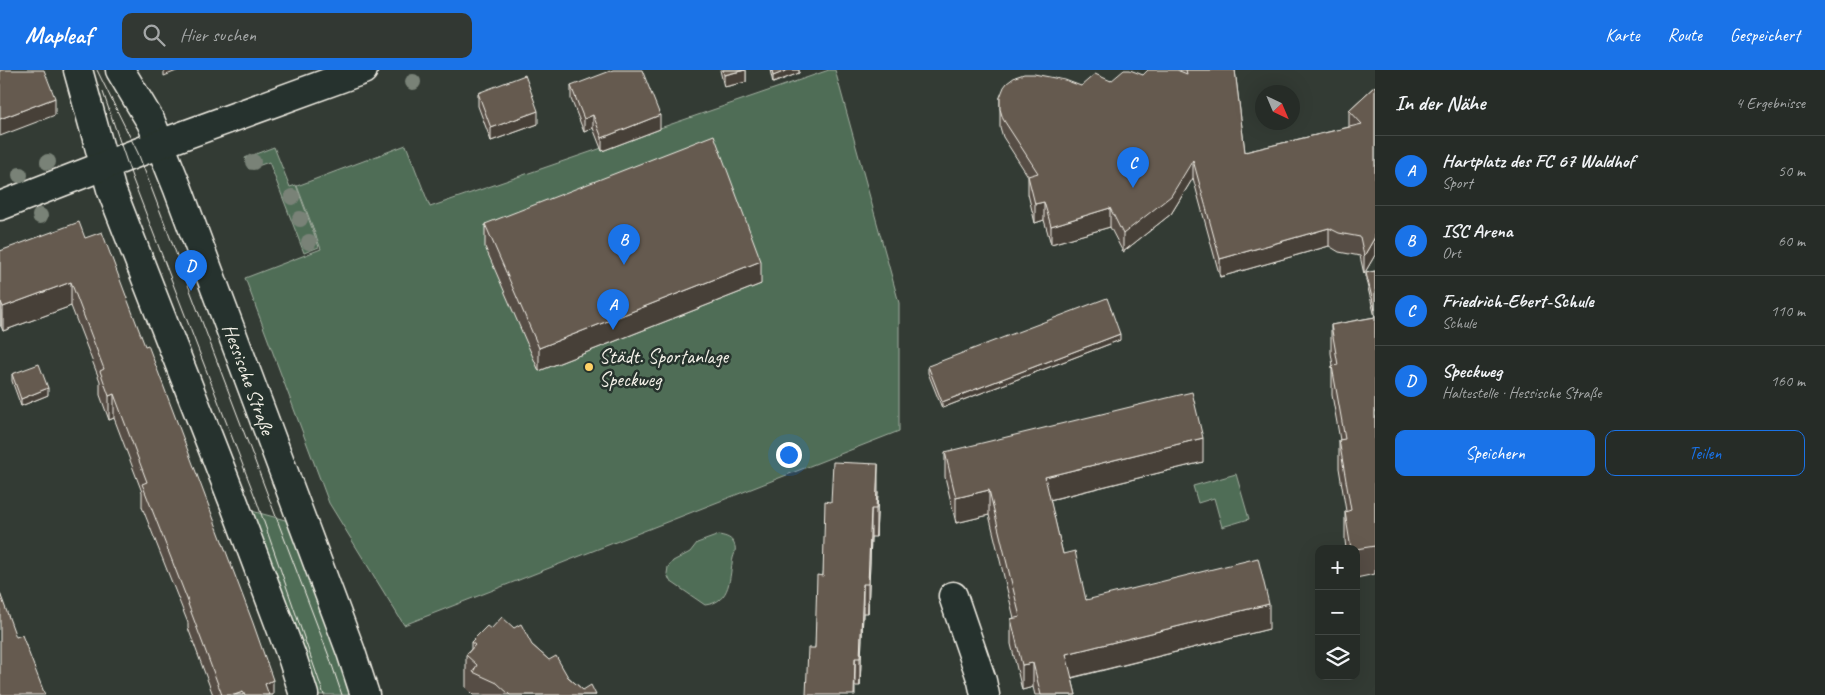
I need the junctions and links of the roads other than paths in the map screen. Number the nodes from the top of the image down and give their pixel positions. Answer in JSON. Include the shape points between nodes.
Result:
{"nodes":[{"id":1,"x":78,"y":70,"type":"edge"},
{"id":2,"x":120,"y":70,"type":"edge"},
{"id":3,"x":363,"y":70,"type":"edge"},
{"id":4,"x":160,"y":144,"type":"junction"},
{"id":5,"x":104,"y":165,"type":"junction"},
{"id":6,"x":0,"y":206,"type":"edge"},
{"id":7,"x":953,"y":596,"type":"dead end"},
{"id":8,"x":304,"y":695,"type":"edge"},
{"id":9,"x":365,"y":695,"type":"edge"},
{"id":10,"x":984,"y":695,"type":"edge"}],
"edges":[{"from":1,"to":5,"type":"street"},
{"from":2,"to":4,"type":"street","name":"Hessische Straße","via":[[151,122]]},
{"from":3,"to":4,"type":"street"},
{"from":4,"to":5,"type":"street"},
{"from":4,"to":9,"type":"street","name":"Hessische Straße"},
{"from":5,"to":6,"type":"street"},
{"from":5,"to":8,"type":"street"},
{"from":7,"to":10,"type":"street"}]}
